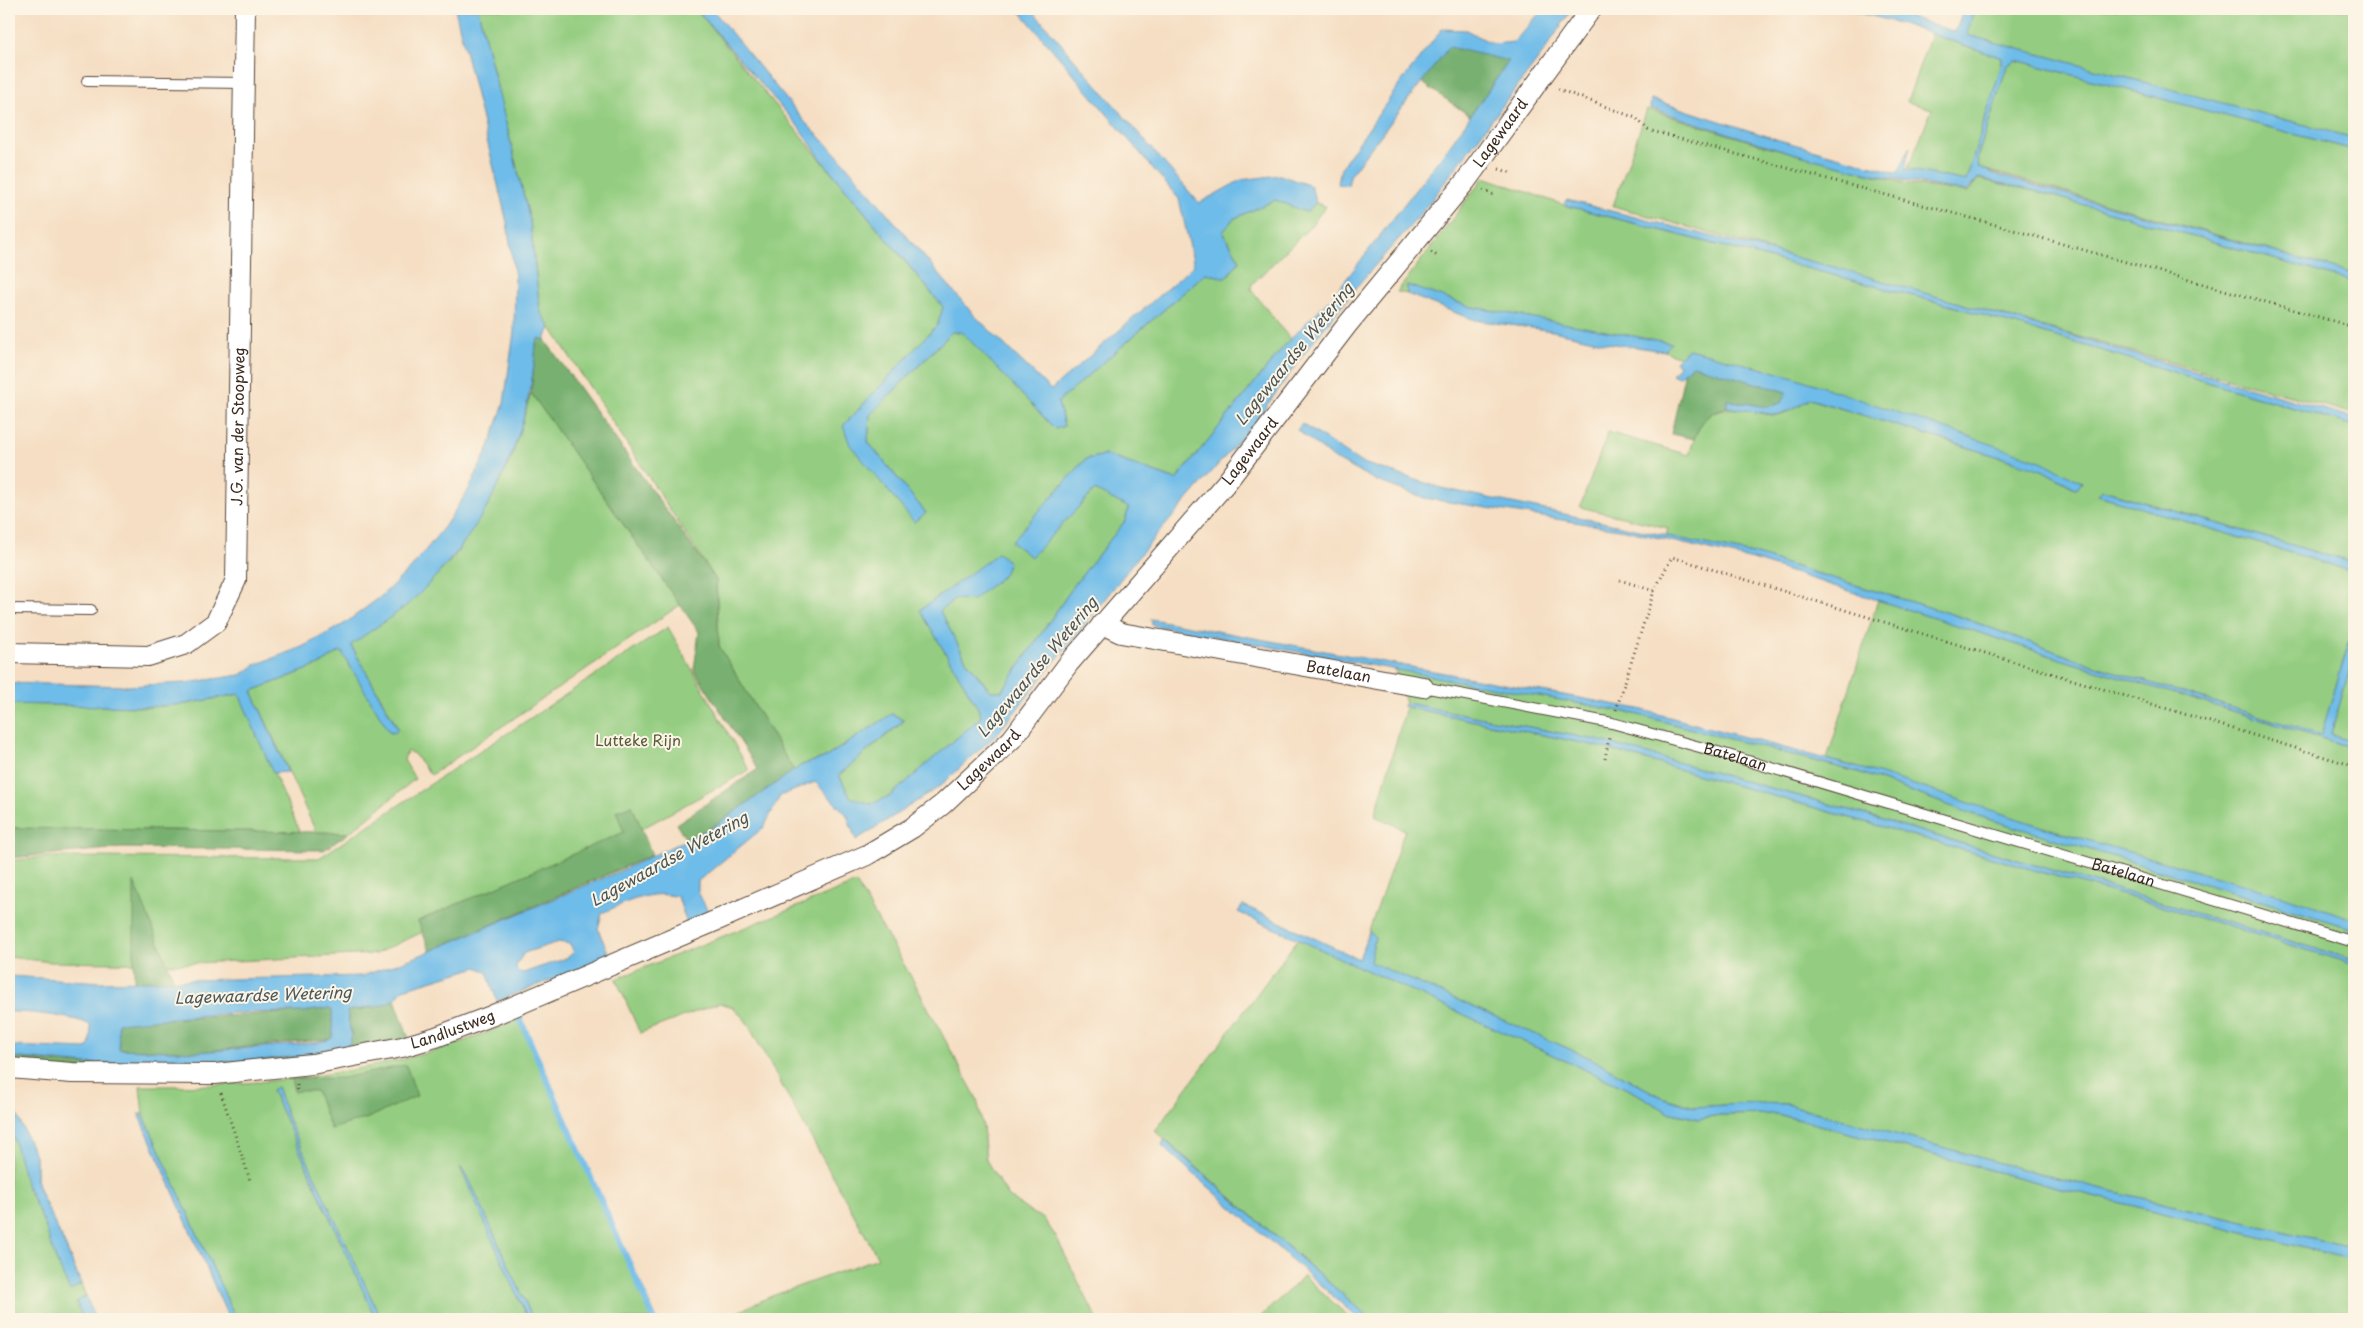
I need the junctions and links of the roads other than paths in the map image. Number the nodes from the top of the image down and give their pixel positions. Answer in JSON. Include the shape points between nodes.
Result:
{"nodes":[{"id":1,"x":245,"y":9,"type":"edge"},
{"id":2,"x":1591,"y":9,"type":"edge"},
{"id":3,"x":87,"y":81,"type":"dead end"},
{"id":4,"x":244,"y":83,"type":"junction"},
{"id":5,"x":9,"y":609,"type":"edge"},
{"id":6,"x":91,"y":610,"type":"dead end"},
{"id":7,"x":1102,"y":624,"type":"junction"},
{"id":8,"x":9,"y":653,"type":"edge"},
{"id":9,"x":1423,"y":687,"type":"joint"},
{"id":10,"x":867,"y":855,"type":"joint"},
{"id":11,"x":2354,"y":942,"type":"edge"},
{"id":12,"x":9,"y":1068,"type":"edge"}],
"edges":[{"from":1,"to":4,"type":"street","name":"J.G. van der Stoopweg"},
{"from":2,"to":7,"type":"street","name":"Lagewaard","via":[[1464,182],[1347,325],[1226,483]]},
{"from":3,"to":4,"type":"lane"},
{"from":4,"to":8,"type":"street","name":"J.G. van der Stoopweg","via":[[236,580],[216,622],[186,644],[148,656]]},
{"from":5,"to":6,"type":"lane"},
{"from":7,"to":9,"type":"street","name":"Batelaan","via":[[1122,633]]},
{"from":7,"to":10,"type":"street","name":"Lagewaard","via":[[991,762],[928,816]]},
{"from":9,"to":11,"type":"lane","name":"Batelaan","via":[[1612,723],[1701,747]]},
{"from":10,"to":12,"type":"street","name":"Landlustweg","via":[[436,1037],[392,1049],[329,1061],[215,1074],[72,1073]]}]}
